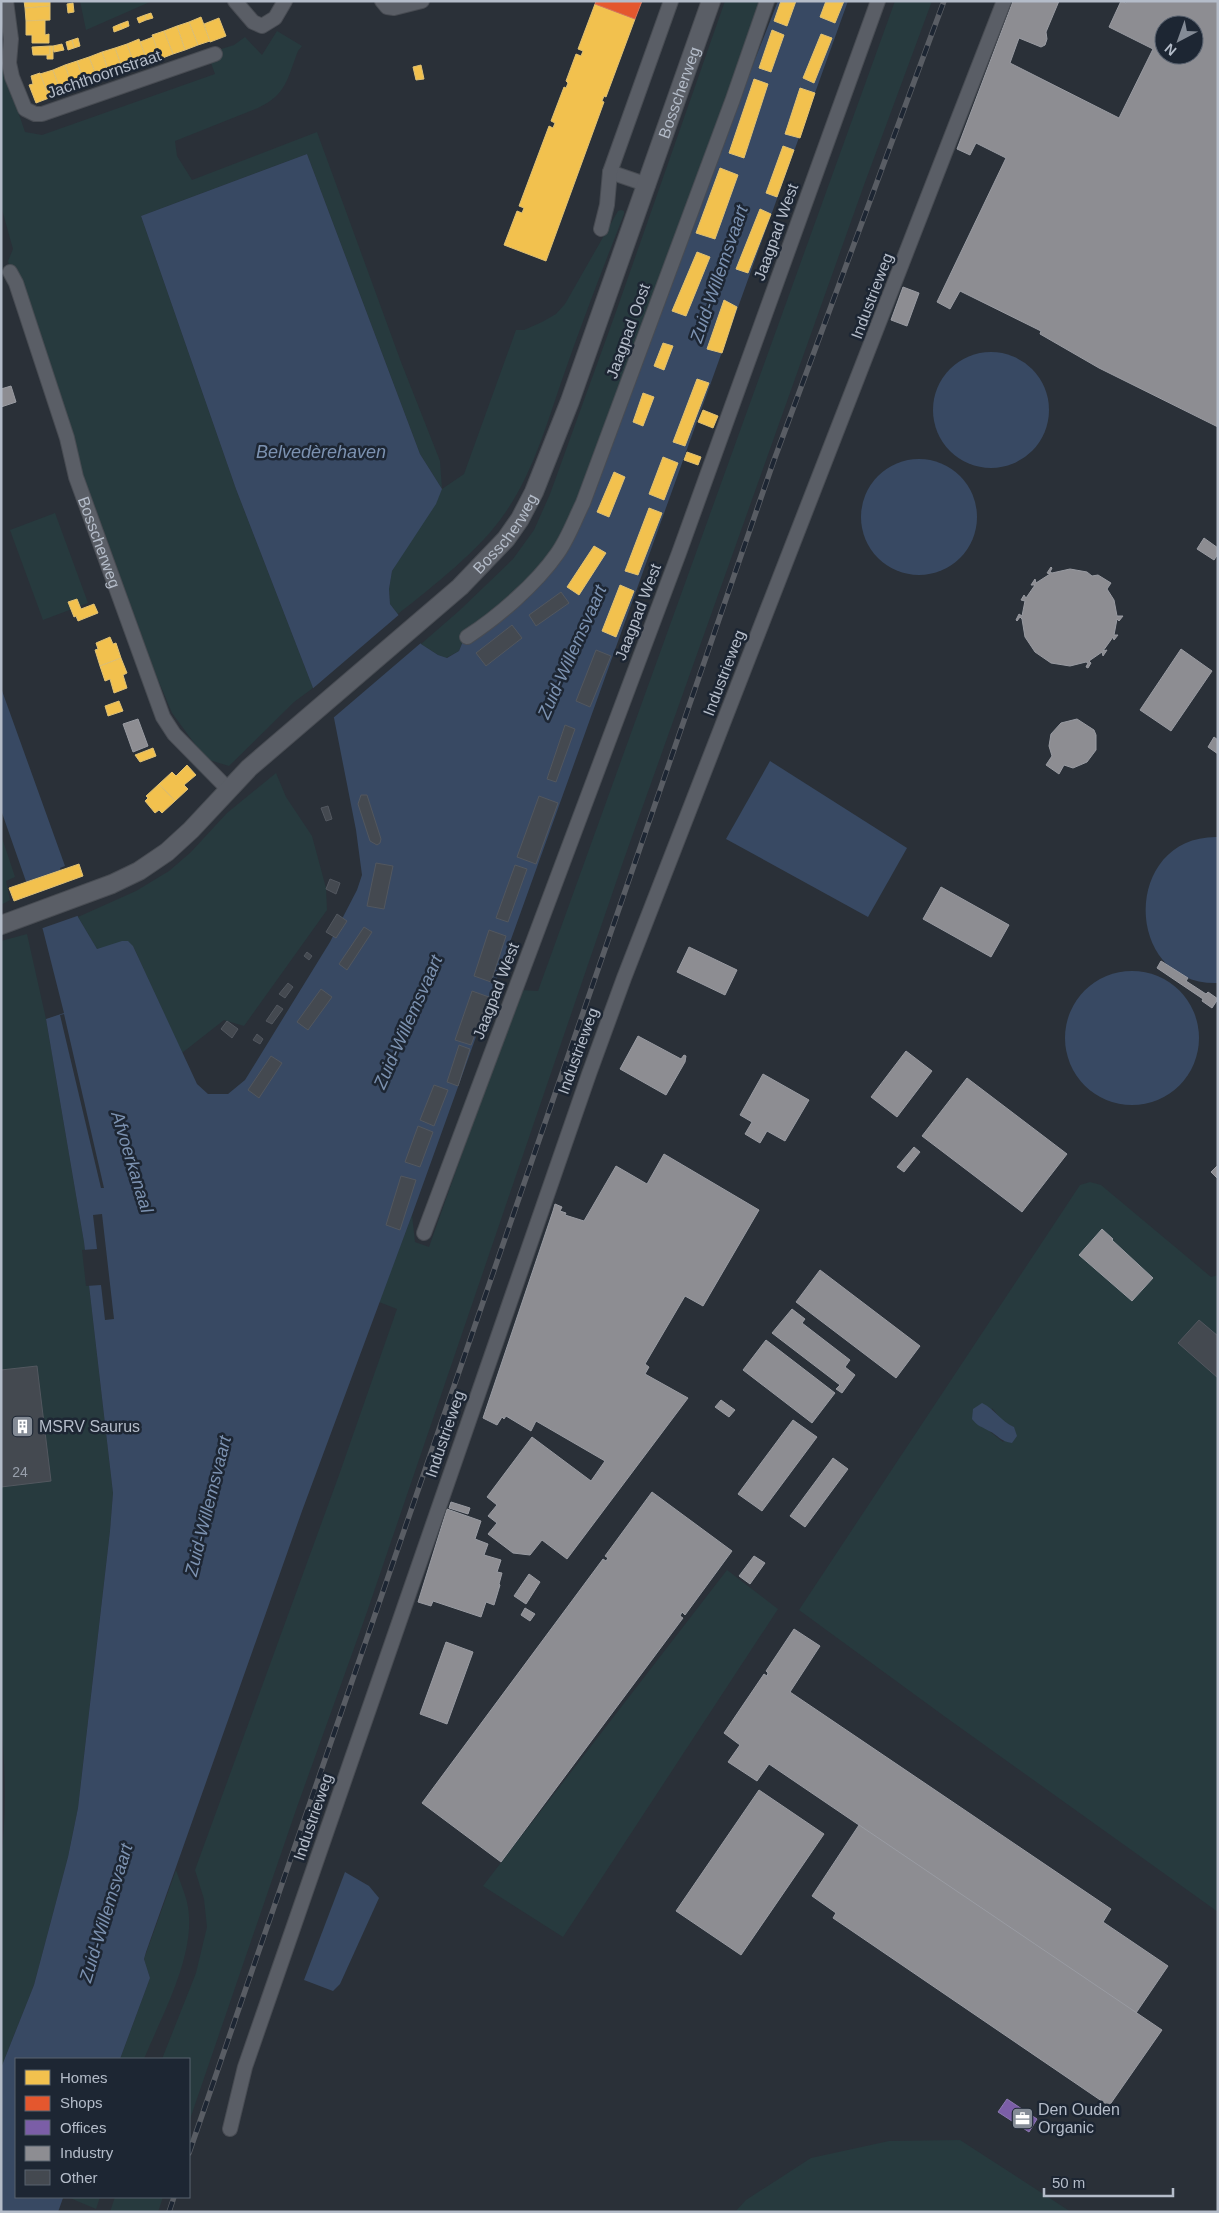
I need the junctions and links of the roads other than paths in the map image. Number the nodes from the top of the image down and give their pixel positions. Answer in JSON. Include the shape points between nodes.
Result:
{"nodes":[{"id":1,"x":6,"y":1,"type":"edge"},
{"id":2,"x":234,"y":1,"type":"edge"},
{"id":3,"x":284,"y":1,"type":"edge"},
{"id":4,"x":422,"y":1,"type":"edge"},
{"id":5,"x":671,"y":1,"type":"edge"},
{"id":6,"x":711,"y":1,"type":"edge"},
{"id":7,"x":767,"y":1,"type":"edge"},
{"id":8,"x":878,"y":1,"type":"edge"},
{"id":9,"x":1004,"y":1,"type":"edge"},
{"id":10,"x":385,"y":4,"type":"edge"},
{"id":11,"x":215,"y":54,"type":"dead end"},
{"id":12,"x":610,"y":172,"type":"junction"},
{"id":13,"x":648,"y":185,"type":"junction"},
{"id":14,"x":601,"y":228,"type":"dead end"},
{"id":15,"x":10,"y":272,"type":"dead end"},
{"id":16,"x":467,"y":637,"type":"dead end"},
{"id":17,"x":228,"y":790,"type":"junction"},
{"id":18,"x":1,"y":925,"type":"edge"},
{"id":19,"x":424,"y":1233,"type":"dead end"},
{"id":20,"x":230,"y":2129,"type":"dead end"}],
"edges":[{"from":1,"to":11,"type":"street","name":"Jachthoornstraat","via":[[12,77],[25,108],[36,114]]},
{"from":2,"to":3,"type":"street","via":[[256,25],[265,25],[275,18]]},
{"from":4,"to":10,"type":"street","via":[[394,8]]},
{"from":5,"to":12,"type":"street"},
{"from":6,"to":13,"type":"street","name":"Bosscherweg"},
{"from":7,"to":16,"type":"street","name":"Jaagpad Oost","via":[[583,503],[558,554],[511,603]]},
{"from":8,"to":19,"type":"street","name":"Jaagpad West","via":[[679,553]]},
{"from":9,"to":20,"type":"street","name":"Industrieweg","via":[[588,1074],[246,2068]]},
{"from":12,"to":13,"type":"street"},
{"from":12,"to":14,"type":"street"},
{"from":13,"to":17,"type":"street","name":"Bosscherweg","via":[[548,460],[511,533],[486,563],[287,734]]},
{"from":15,"to":17,"type":"street","name":"Bosscherweg","via":[[61,420],[76,477],[163,717],[174,734]]},
{"from":17,"to":18,"type":"street","name":"Bosscherweg","via":[[167,852],[132,875]]}]}
